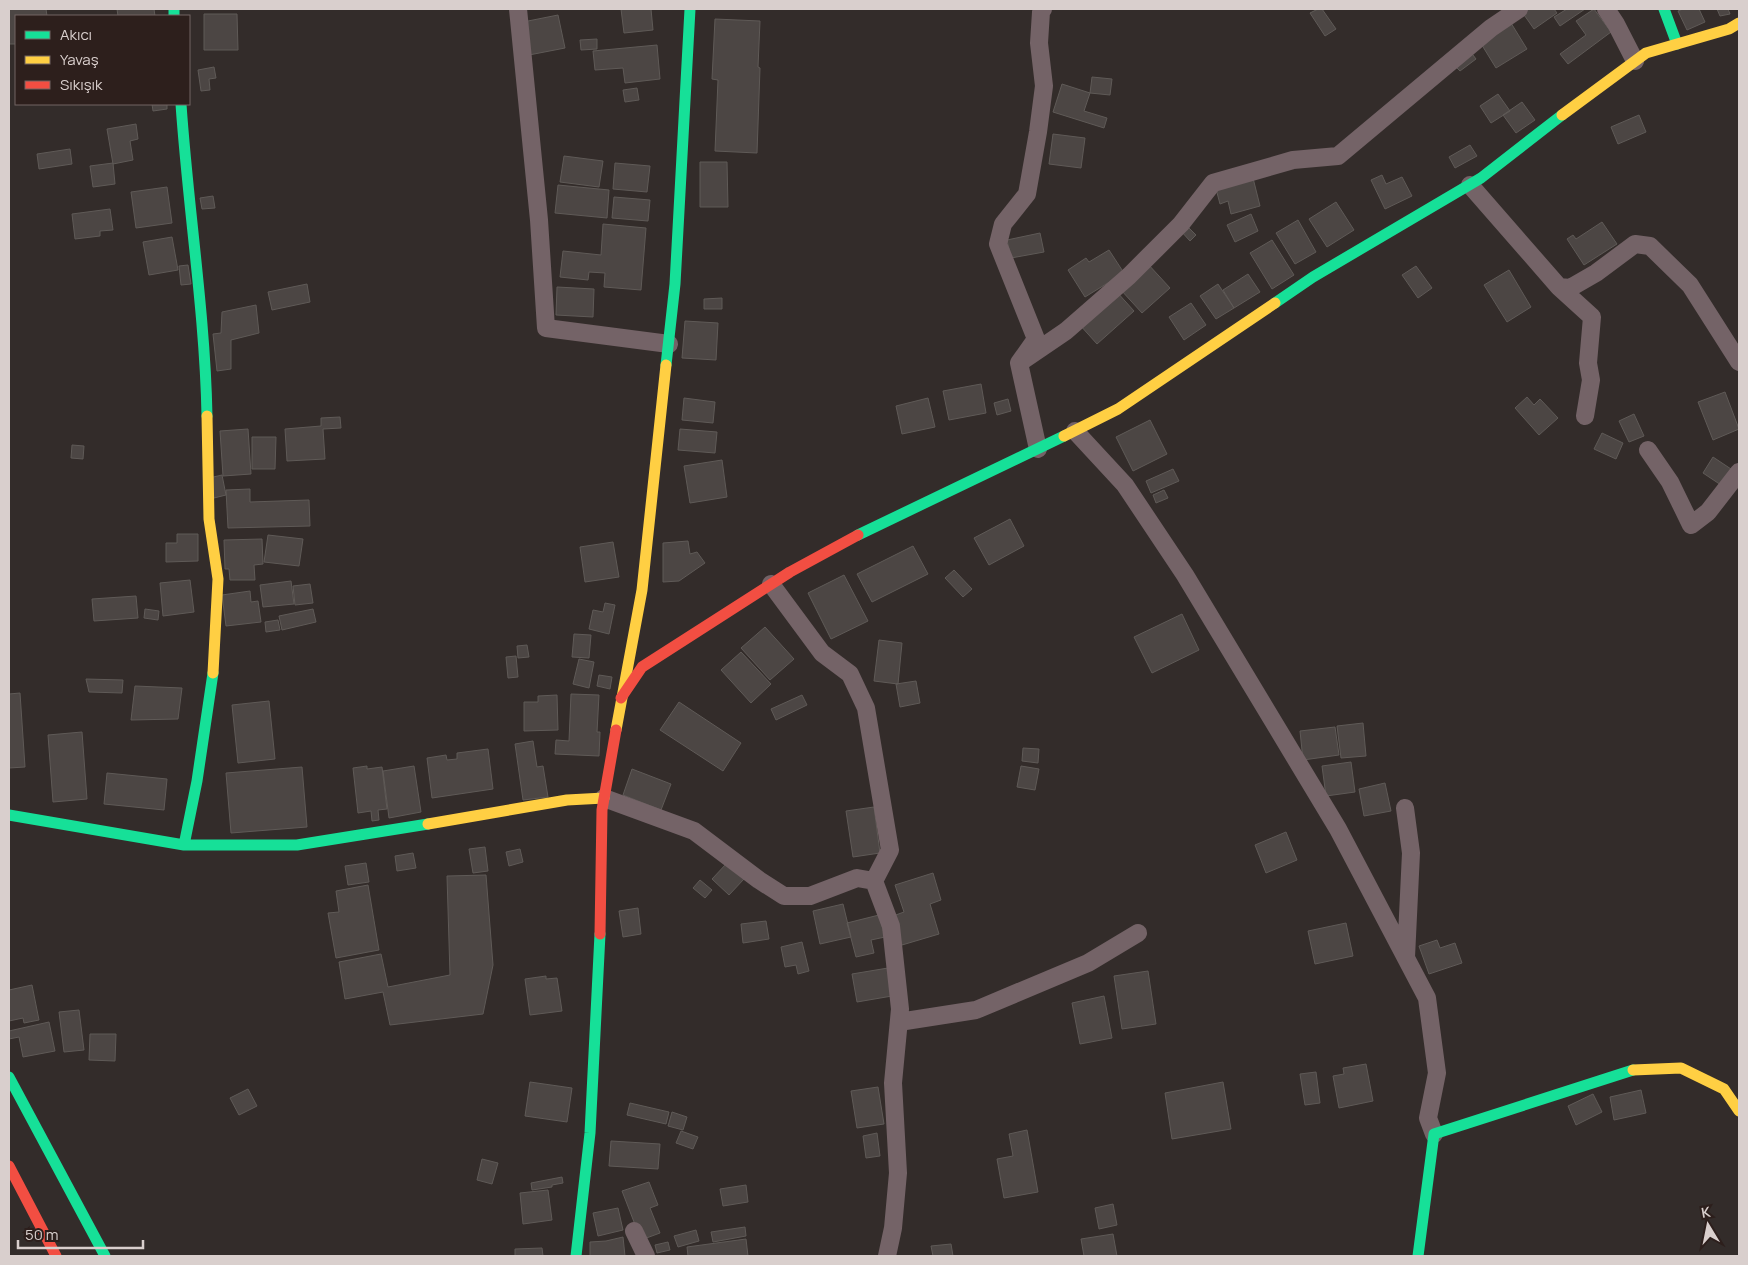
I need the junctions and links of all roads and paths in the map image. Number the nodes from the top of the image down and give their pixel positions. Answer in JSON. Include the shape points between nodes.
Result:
{"nodes":[{"id":1,"x":518,"y":9,"type":"edge"},
{"id":2,"x":690,"y":9,"type":"edge"},
{"id":3,"x":1043,"y":9,"type":"edge"},
{"id":4,"x":1519,"y":9,"type":"edge"},
{"id":5,"x":1606,"y":9,"type":"edge"},
{"id":6,"x":1664,"y":9,"type":"edge"},
{"id":7,"x":1739,"y":23,"type":"edge"},
{"id":8,"x":1677,"y":44,"type":"junction"},
{"id":9,"x":1635,"y":61,"type":"junction"},
{"id":10,"x":181,"y":105,"type":"edge"},
{"id":11,"x":1470,"y":185,"type":"junction"},
{"id":12,"x":1559,"y":287,"type":"junction"},
{"id":13,"x":669,"y":344,"type":"junction"},
{"id":14,"x":1739,"y":362,"type":"edge"},
{"id":15,"x":1019,"y":363,"type":"junction"},
{"id":16,"x":1585,"y":416,"type":"dead end"},
{"id":17,"x":1074,"y":431,"type":"junction"},
{"id":18,"x":1038,"y":449,"type":"junction"},
{"id":19,"x":1648,"y":450,"type":"dead end"},
{"id":20,"x":1739,"y":472,"type":"edge"},
{"id":21,"x":771,"y":584,"type":"junction"},
{"id":22,"x":620,"y":698,"type":"junction"},
{"id":23,"x":604,"y":798,"type":"junction"},
{"id":24,"x":1405,"y":808,"type":"dead end"},
{"id":25,"x":9,"y":815,"type":"edge"},
{"id":26,"x":184,"y":845,"type":"junction"},
{"id":27,"x":874,"y":881,"type":"junction"},
{"id":28,"x":1138,"y":933,"type":"dead end"},
{"id":29,"x":1406,"y":957,"type":"junction"},
{"id":30,"x":899,"y":1022,"type":"junction"},
{"id":31,"x":9,"y":1077,"type":"edge"},
{"id":32,"x":1739,"y":1111,"type":"edge"},
{"id":33,"x":1434,"y":1134,"type":"junction"},
{"id":34,"x":9,"y":1166,"type":"edge"},
{"id":35,"x":634,"y":1231,"type":"dead end"},
{"id":36,"x":56,"y":1256,"type":"edge"},
{"id":37,"x":104,"y":1256,"type":"edge"},
{"id":38,"x":576,"y":1256,"type":"edge"},
{"id":39,"x":646,"y":1256,"type":"edge"},
{"id":40,"x":887,"y":1256,"type":"edge"},
{"id":41,"x":1418,"y":1256,"type":"edge"}],
"edges":[{"from":1,"to":13,"type":"street","via":[[546,328]]},
{"from":2,"to":13,"type":"street"},
{"from":3,"to":15,"type":"street","via":[[1039,43],[1044,86],[1027,194],[1003,224],[998,244],[1036,340]]},
{"from":4,"to":15,"type":"street","via":[[1491,28],[1338,156],[1293,160],[1213,183],[1181,224],[1129,276],[1066,331]]},
{"from":5,"to":9,"type":"street"},
{"from":6,"to":8,"type":"street"},
{"from":7,"to":8,"type":"street"},
{"from":8,"to":9,"type":"street","via":[[1646,53]]},
{"from":9,"to":11,"type":"street"},
{"from":10,"to":26,"type":"street","via":[[206,363],[209,520],[218,579],[214,664]]},
{"from":11,"to":12,"type":"street"},
{"from":11,"to":17,"type":"street","via":[[1313,277],[1118,409]]},
{"from":12,"to":14,"type":"street","via":[[1570,288],[1635,244],[1650,246],[1690,285]]},
{"from":12,"to":16,"type":"street","via":[[1592,317],[1588,363],[1591,380]]},
{"from":13,"to":22,"type":"street","via":[[642,590]]},
{"from":15,"to":18,"type":"street"},
{"from":17,"to":18,"type":"street"},
{"from":17,"to":29,"type":"street","via":[[1125,485],[1185,575],[1338,830]]},
{"from":18,"to":21,"type":"street","via":[[877,525]]},
{"from":19,"to":20,"type":"street","via":[[1670,482],[1691,525],[1708,512]]},
{"from":21,"to":22,"type":"street","via":[[642,667]]},
{"from":21,"to":27,"type":"street","via":[[822,652],[850,674],[866,708],[890,850]]},
{"from":22,"to":23,"type":"street"},
{"from":23,"to":26,"type":"street","via":[[566,800],[297,845]]},
{"from":23,"to":27,"type":"street","via":[[694,831],[784,896],[810,896],[857,878]]},
{"from":23,"to":38,"type":"street","via":[[590,1133]]},
{"from":24,"to":29,"type":"street","via":[[1411,853]]},
{"from":25,"to":26,"type":"street"},
{"from":27,"to":30,"type":"street","via":[[891,926]]},
{"from":28,"to":30,"type":"street","via":[[1088,963],[976,1010]]},
{"from":29,"to":33,"type":"street","via":[[1427,998],[1437,1074],[1428,1118]]},
{"from":30,"to":40,"type":"street","via":[[893,1083],[898,1173]]},
{"from":31,"to":37,"type":"street"},
{"from":32,"to":33,"type":"street","via":[[1724,1089],[1681,1068],[1635,1070]]},
{"from":33,"to":41,"type":"street"},
{"from":34,"to":36,"type":"street"},
{"from":35,"to":39,"type":"street"}]}
